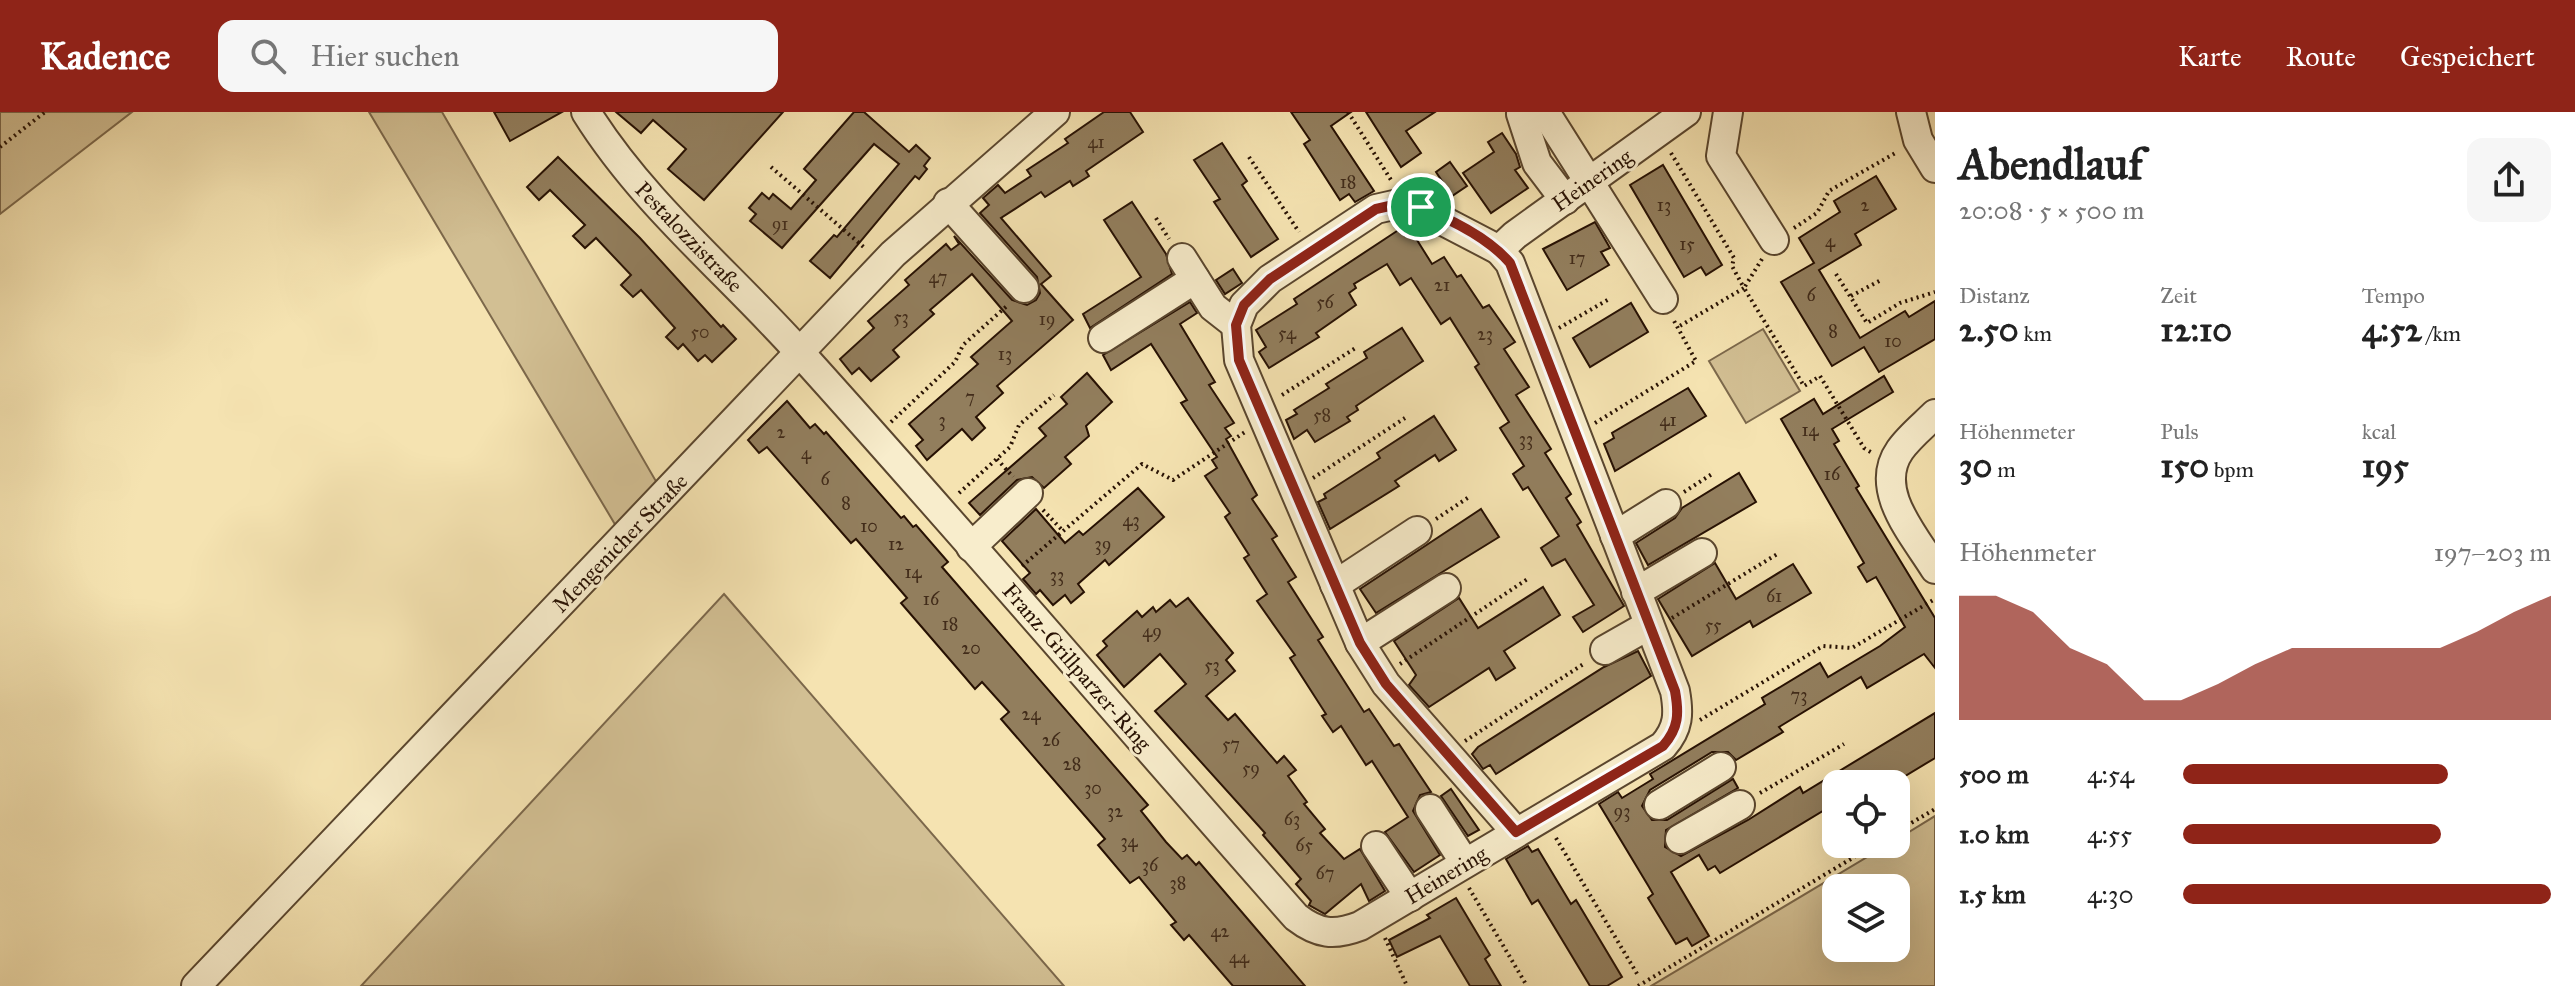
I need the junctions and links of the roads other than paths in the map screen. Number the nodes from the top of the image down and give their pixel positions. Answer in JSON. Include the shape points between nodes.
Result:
{"nodes":[{"id":1,"x":1055,"y":112,"type":"edge"},
{"id":2,"x":1686,"y":112,"type":"edge"},
{"id":3,"x":1728,"y":112,"type":"edge"},
{"id":4,"x":1911,"y":112,"type":"edge"},
{"id":5,"x":588,"y":113,"type":"edge"},
{"id":6,"x":1533,"y":113,"type":"edge"},
{"id":7,"x":1935,"y":168,"type":"edge"},
{"id":8,"x":1591,"y":181,"type":"junction"},
{"id":9,"x":1565,"y":200,"type":"junction"},
{"id":10,"x":948,"y":203,"type":"junction"},
{"id":11,"x":1774,"y":240,"type":"road end"},
{"id":12,"x":1499,"y":250,"type":"junction"},
{"id":13,"x":1024,"y":288,"type":"road end"},
{"id":14,"x":1668,"y":308,"type":"road end"},
{"id":15,"x":1236,"y":325,"type":"junction"},
{"id":16,"x":1103,"y":338,"type":"dead end"},
{"id":17,"x":800,"y":352,"type":"junction"},
{"id":18,"x":1935,"y":414,"type":"edge"},
{"id":19,"x":1028,"y":493,"type":"dead end"},
{"id":20,"x":1666,"y":504,"type":"road end"},
{"id":21,"x":1417,"y":531,"type":"road end"},
{"id":22,"x":1615,"y":536,"type":"junction"},
{"id":23,"x":971,"y":547,"type":"junction"},
{"id":24,"x":1702,"y":553,"type":"dead end"},
{"id":25,"x":1935,"y":569,"type":"edge"},
{"id":26,"x":1335,"y":585,"type":"junction"},
{"id":27,"x":1446,"y":588,"type":"dead end"},
{"id":28,"x":1636,"y":592,"type":"junction"},
{"id":29,"x":1650,"y":628,"type":"junction"},
{"id":30,"x":1360,"y":643,"type":"junction"},
{"id":31,"x":1605,"y":650,"type":"road end"},
{"id":32,"x":1721,"y":767,"type":"dead end"},
{"id":33,"x":1659,"y":805,"type":"dead end"},
{"id":34,"x":1740,"y":805,"type":"road end"},
{"id":35,"x":1430,"y":809,"type":"dead end"},
{"id":36,"x":1516,"y":832,"type":"junction"},
{"id":37,"x":1680,"y":839,"type":"dead end"},
{"id":38,"x":1376,"y":846,"type":"dead end"},
{"id":39,"x":1461,"y":866,"type":"junction"},
{"id":40,"x":1410,"y":897,"type":"junction"},
{"id":41,"x":1375,"y":918,"type":"joint"},
{"id":42,"x":196,"y":986,"type":"edge"}],
"edges":[{"from":1,"to":10,"type":"street","name":"Mengenicher Straße"},
{"from":2,"to":8,"type":"street","name":"Heinering"},
{"from":3,"to":11,"type":"street","via":[[1721,156]]},
{"from":4,"to":7,"type":"street","via":[[1918,140]]},
{"from":5,"to":17,"type":"street","name":"Pestalozzistraße","via":[[625,170],[664,214]]},
{"from":6,"to":8,"type":"street"},
{"from":6,"to":9,"type":"street","via":[[1537,163]]},
{"from":8,"to":9,"type":"street","name":"Heinering"},
{"from":8,"to":14,"type":"street"},
{"from":9,"to":12,"type":"street","name":"Heinering"},
{"from":10,"to":13,"type":"street"},
{"from":10,"to":17,"type":"street","name":"Mengenicher Straße"},
{"from":12,"to":15,"type":"street","via":[[1421,207],[1392,203],[1270,279],[1244,305]]},
{"from":12,"to":22,"type":"street","via":[[1510,263]]},
{"from":15,"to":16,"type":"street","via":[[1213,307],[1189,269]]},
{"from":15,"to":26,"type":"street","via":[[1239,360]]},
{"from":17,"to":23,"type":"street","name":"Franz-Grillparzer-Ring"},
{"from":17,"to":42,"type":"street","name":"Mengenicher Straße"},
{"from":18,"to":25,"type":"street","via":[[1899,451],[1890,484],[1894,502]]},
{"from":19,"to":23,"type":"street"},
{"from":20,"to":22,"type":"street"},
{"from":21,"to":26,"type":"street"},
{"from":22,"to":28,"type":"street"},
{"from":23,"to":41,"type":"street","name":"Franz-Grillparzer-Ring","via":[[1296,917],[1310,928],[1335,934]]},
{"from":24,"to":28,"type":"street"},
{"from":26,"to":30,"type":"street"},
{"from":27,"to":30,"type":"street"},
{"from":28,"to":29,"type":"street"},
{"from":29,"to":31,"type":"street"},
{"from":29,"to":36,"type":"street","name":"Heinering","via":[[1679,711],[1670,738]]},
{"from":30,"to":36,"type":"street","via":[[1381,677]]},
{"from":32,"to":33,"type":"street"},
{"from":34,"to":37,"type":"street"},
{"from":35,"to":39,"type":"street"},
{"from":36,"to":39,"type":"street","name":"Heinering"},
{"from":38,"to":40,"type":"street"},
{"from":39,"to":40,"type":"street","name":"Heinering"},
{"from":40,"to":41,"type":"street","name":"Heinering"}]}
